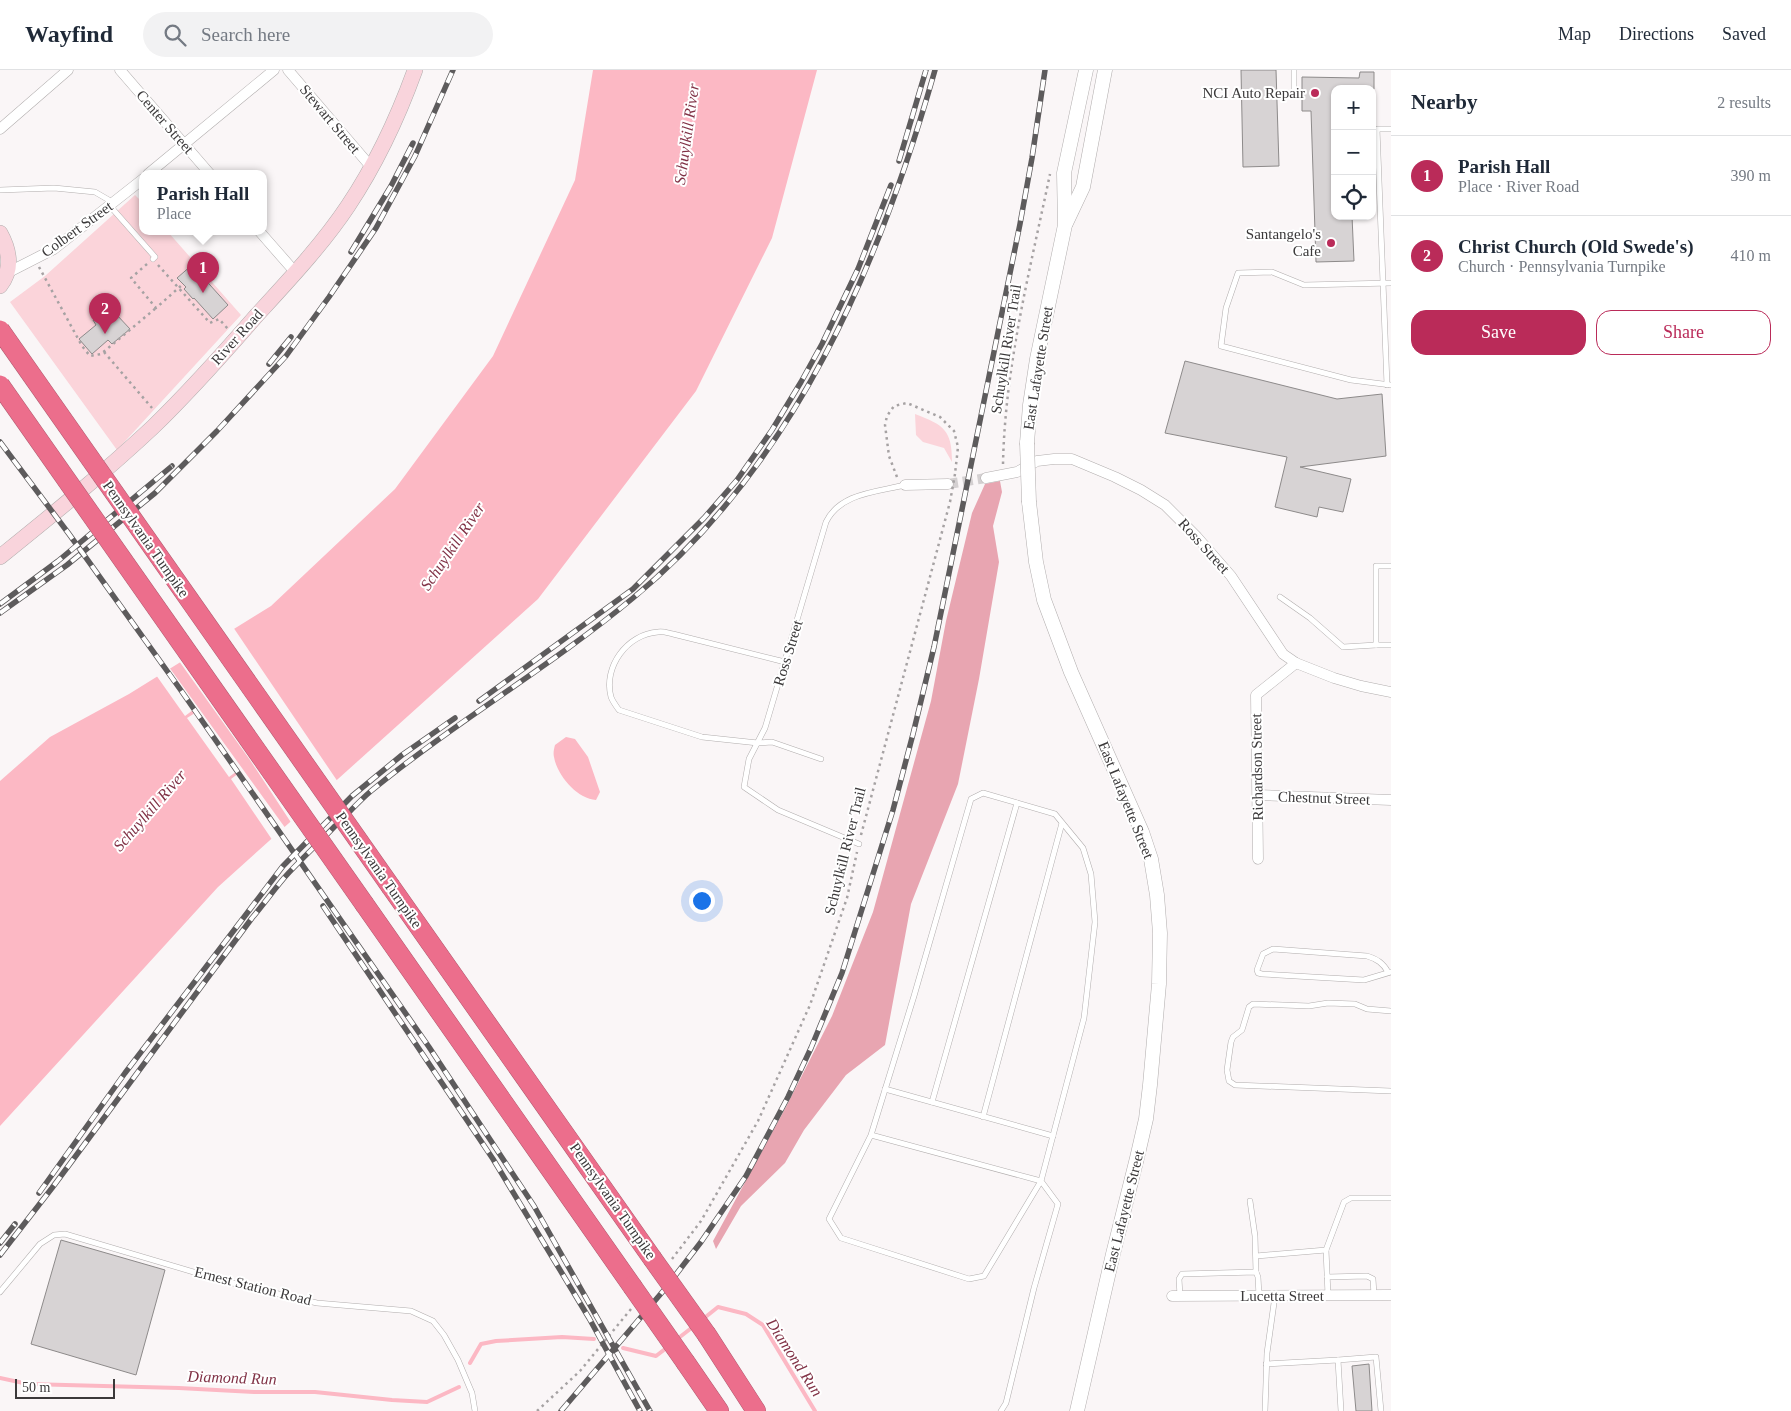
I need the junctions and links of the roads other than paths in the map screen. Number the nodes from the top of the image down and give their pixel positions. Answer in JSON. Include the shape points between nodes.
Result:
{"nodes":[{"id":1,"x":68,"y":70,"type":"edge"},
{"id":2,"x":120,"y":70,"type":"edge"},
{"id":3,"x":274,"y":70,"type":"edge"},
{"id":4,"x":288,"y":70,"type":"edge"},
{"id":5,"x":415,"y":70,"type":"edge"},
{"id":6,"x":1086,"y":70,"type":"edge"},
{"id":7,"x":1106,"y":70,"type":"edge"},
{"id":8,"x":1294,"y":70,"type":"edge"},
{"id":9,"x":1294,"y":92,"type":"dead end"},
{"id":10,"x":0,"y":129,"type":"edge"},
{"id":11,"x":1391,"y":129,"type":"edge"},
{"id":12,"x":184,"y":144,"type":"junction"},
{"id":13,"x":372,"y":168,"type":"junction"},
{"id":14,"x":153,"y":170,"type":"edge"},
{"id":15,"x":207,"y":170,"type":"edge"},
{"id":16,"x":139,"y":182,"type":"edge"},
{"id":17,"x":0,"y":190,"type":"edge"},
{"id":18,"x":112,"y":204,"type":"junction"},
{"id":19,"x":1065,"y":226,"type":"junction"},
{"id":20,"x":0,"y":233,"type":"edge"},
{"id":21,"x":263,"y":235,"type":"edge"},
{"id":22,"x":153,"y":259,"type":"road end"},
{"id":23,"x":295,"y":272,"type":"junction"},
{"id":24,"x":4,"y":279,"type":"edge"},
{"id":25,"x":1383,"y":283,"type":"junction"},
{"id":26,"x":1391,"y":283,"type":"edge"},
{"id":27,"x":0,"y":330,"type":"edge"},
{"id":28,"x":0,"y":385,"type":"edge"},
{"id":29,"x":1389,"y":385,"type":"edge"},
{"id":30,"x":986,"y":478,"type":"tunnel mouth"},
{"id":31,"x":948,"y":484,"type":"tunnel mouth"},
{"id":32,"x":905,"y":485,"type":"joint"},
{"id":33,"x":0,"y":557,"type":"edge"},
{"id":34,"x":1391,"y":566,"type":"edge"},
{"id":35,"x":1280,"y":597,"type":"dead end"},
{"id":36,"x":1376,"y":645,"type":"junction"},
{"id":37,"x":1391,"y":645,"type":"edge"},
{"id":38,"x":785,"y":662,"type":"junction"},
{"id":39,"x":1296,"y":663,"type":"junction"},
{"id":40,"x":1391,"y":692,"type":"edge"},
{"id":41,"x":758,"y":743,"type":"junction"},
{"id":42,"x":821,"y":759,"type":"dead end"},
{"id":43,"x":1258,"y":795,"type":"junction"},
{"id":44,"x":1391,"y":800,"type":"edge"},
{"id":45,"x":1017,"y":803,"type":"junction"},
{"id":46,"x":1062,"y":823,"type":"junction"},
{"id":47,"x":859,"y":844,"type":"road end"},
{"id":48,"x":1258,"y":859,"type":"dead end"},
{"id":49,"x":1390,"y":972,"type":"edge"},
{"id":50,"x":1391,"y":1011,"type":"edge"},
{"id":51,"x":886,"y":1088,"type":"junction"},
{"id":52,"x":1391,"y":1092,"type":"edge"},
{"id":53,"x":932,"y":1102,"type":"junction"},
{"id":54,"x":983,"y":1116,"type":"junction"},
{"id":55,"x":872,"y":1135,"type":"junction"},
{"id":56,"x":1053,"y":1136,"type":"junction"},
{"id":57,"x":1042,"y":1181,"type":"junction"},
{"id":58,"x":1391,"y":1198,"type":"edge"},
{"id":59,"x":1250,"y":1201,"type":"dead end"},
{"id":60,"x":1326,"y":1250,"type":"junction"},
{"id":61,"x":1256,"y":1256,"type":"junction"},
{"id":62,"x":1256,"y":1272,"type":"junction"},
{"id":63,"x":1327,"y":1277,"type":"junction"},
{"id":64,"x":0,"y":1292,"type":"edge"},
{"id":65,"x":1374,"y":1295,"type":"junction"},
{"id":66,"x":1391,"y":1295,"type":"edge"},
{"id":67,"x":1176,"y":1296,"type":"joint"},
{"id":68,"x":1259,"y":1296,"type":"junction"},
{"id":69,"x":1275,"y":1296,"type":"junction"},
{"id":70,"x":1328,"y":1296,"type":"junction"},
{"id":71,"x":1338,"y":1360,"type":"junction"},
{"id":72,"x":1266,"y":1364,"type":"junction"},
{"id":73,"x":475,"y":1411,"type":"edge"},
{"id":74,"x":719,"y":1411,"type":"edge"},
{"id":75,"x":756,"y":1411,"type":"edge"},
{"id":76,"x":1001,"y":1411,"type":"edge"},
{"id":77,"x":1077,"y":1411,"type":"edge"},
{"id":78,"x":1265,"y":1411,"type":"edge"},
{"id":79,"x":1341,"y":1411,"type":"edge"},
{"id":80,"x":1381,"y":1411,"type":"edge"}],
"edges":[{"from":1,"to":10,"type":"street"},
{"from":2,"to":12,"type":"street","name":"Center Street"},
{"from":3,"to":12,"type":"street"},
{"from":4,"to":13,"type":"street","name":"Stewart Street"},
{"from":5,"to":13,"type":"main road","name":"River Road"},
{"from":6,"to":19,"type":"street","name":"East Lafayette Street","via":[[1064,173]]},
{"from":7,"to":19,"type":"street","name":"East Lafayette Street","via":[[1083,187]]},
{"from":8,"to":9,"type":"lane"},
{"from":11,"to":25,"type":"lane","via":[[1377,129]]},
{"from":12,"to":14,"type":"street"},
{"from":12,"to":15,"type":"street","name":"Center Street"},
{"from":13,"to":23,"type":"main road","name":"River Road","via":[[347,208]]},
{"from":16,"to":18,"type":"street","name":"Colbert Street"},
{"from":17,"to":18,"type":"lane","via":[[54,188],[95,192]]},
{"from":18,"to":22,"type":"lane","via":[[155,257]]},
{"from":18,"to":24,"type":"street","name":"Colbert Street","via":[[54,249]]},
{"from":19,"to":77,"type":"street","name":"East Lafayette Street","bridge":true,"via":[[1030,405],[1028,502],[1036,562],[1044,600],[1071,672],[1142,832],[1151,859],[1160,933],[1156,1033],[1146,1119]]},
{"from":20,"to":24,"type":"main road","via":[[8,249],[10,264]]},
{"from":21,"to":23,"type":"street"},
{"from":23,"to":33,"type":"main road","name":"River Road","via":[[217,361],[160,419],[68,502]]},
{"from":25,"to":26,"type":"lane"},
{"from":25,"to":29,"type":"lane"},
{"from":25,"to":29,"type":"lane","via":[[1304,285],[1272,272],[1238,273],[1226,308],[1221,346],[1351,380]]},
{"from":27,"to":75,"type":"highway","name":"Pennsylvania Turnpike","bridge":true,"via":[[707,1335]]},
{"from":28,"to":74,"type":"highway","name":"Pennsylvania Turnpike","bridge":true},
{"from":30,"to":39,"type":"street","name":"Ross Street","via":[[1017,472],[1036,461],[1072,459],[1115,477],[1165,505],[1198,536],[1231,576],[1283,654]]},
{"from":31,"to":32,"type":"street","name":"Ross Street"},
{"from":32,"to":38,"type":"lane","name":"Ross Street","via":[[850,499],[830,515]]},
{"from":34,"to":36,"type":"lane","via":[[1376,566]]},
{"from":35,"to":36,"type":"lane","via":[[1343,646]]},
{"from":36,"to":37,"type":"lane"},
{"from":38,"to":41,"type":"lane","name":"Ross Street"},
{"from":38,"to":41,"type":"lane","via":[[659,632],[636,638],[626,646],[612,668],[611,698],[619,710],[702,737]]},
{"from":39,"to":40,"type":"street","name":"Ross Street","via":[[1352,684]]},
{"from":39,"to":43,"type":"street","name":"Richardson Street","via":[[1256,696]]},
{"from":41,"to":42,"type":"lane","via":[[772,742]]},
{"from":41,"to":47,"type":"lane","name":"Ross Street","via":[[749,759],[744,787],[778,810]]},
{"from":43,"to":44,"type":"street","name":"Chestnut Street"},
{"from":43,"to":48,"type":"street","name":"Richardson Street"},
{"from":45,"to":46,"type":"lane","via":[[1055,814]]},
{"from":45,"to":51,"type":"lane","via":[[983,792],[970,799]]},
{"from":45,"to":53,"type":"lane"},
{"from":46,"to":54,"type":"lane"},
{"from":46,"to":56,"type":"lane","via":[[1083,848],[1091,874],[1095,922],[1084,1018]]},
{"from":49,"to":49,"type":"lane","via":[[1376,959],[1366,956],[1273,950],[1263,954],[1257,970],[1262,974],[1364,980]]},
{"from":50,"to":52,"type":"lane","via":[[1366,1009],[1355,1004],[1253,1004],[1249,1007],[1242,1030],[1231,1042],[1227,1070],[1229,1081],[1235,1085]]},
{"from":51,"to":53,"type":"lane"},
{"from":51,"to":55,"type":"lane"},
{"from":53,"to":54,"type":"lane"},
{"from":54,"to":56,"type":"lane"},
{"from":55,"to":57,"type":"lane"},
{"from":55,"to":57,"type":"lane","via":[[829,1219],[841,1238],[969,1279],[984,1276]]},
{"from":56,"to":57,"type":"lane"},
{"from":57,"to":76,"type":"lane","via":[[1058,1204],[1006,1403]]},
{"from":58,"to":60,"type":"lane","via":[[1351,1198],[1344,1202]]},
{"from":59,"to":61,"type":"lane"},
{"from":60,"to":61,"type":"lane"},
{"from":60,"to":63,"type":"lane"},
{"from":61,"to":62,"type":"lane"},
{"from":62,"to":67,"type":"lane","via":[[1182,1274]]},
{"from":62,"to":68,"type":"lane"},
{"from":63,"to":65,"type":"lane","via":[[1367,1276],[1373,1279]]},
{"from":63,"to":70,"type":"lane"},
{"from":64,"to":73,"type":"lane","name":"Ernest Station Road","via":[[40,1244],[54,1235],[65,1234],[224,1281],[318,1303],[411,1312],[433,1321],[444,1335],[472,1393]]},
{"from":65,"to":66,"type":"street","name":"Lucetta Street"},
{"from":65,"to":70,"type":"street","name":"Lucetta Street"},
{"from":67,"to":68,"type":"street","name":"Lucetta Street"},
{"from":68,"to":69,"type":"street","name":"Lucetta Street"},
{"from":69,"to":70,"type":"street","name":"Lucetta Street"},
{"from":69,"to":72,"type":"lane"},
{"from":71,"to":72,"type":"lane"},
{"from":71,"to":79,"type":"lane"},
{"from":71,"to":80,"type":"lane","via":[[1376,1357]]},
{"from":72,"to":78,"type":"lane"}]}
